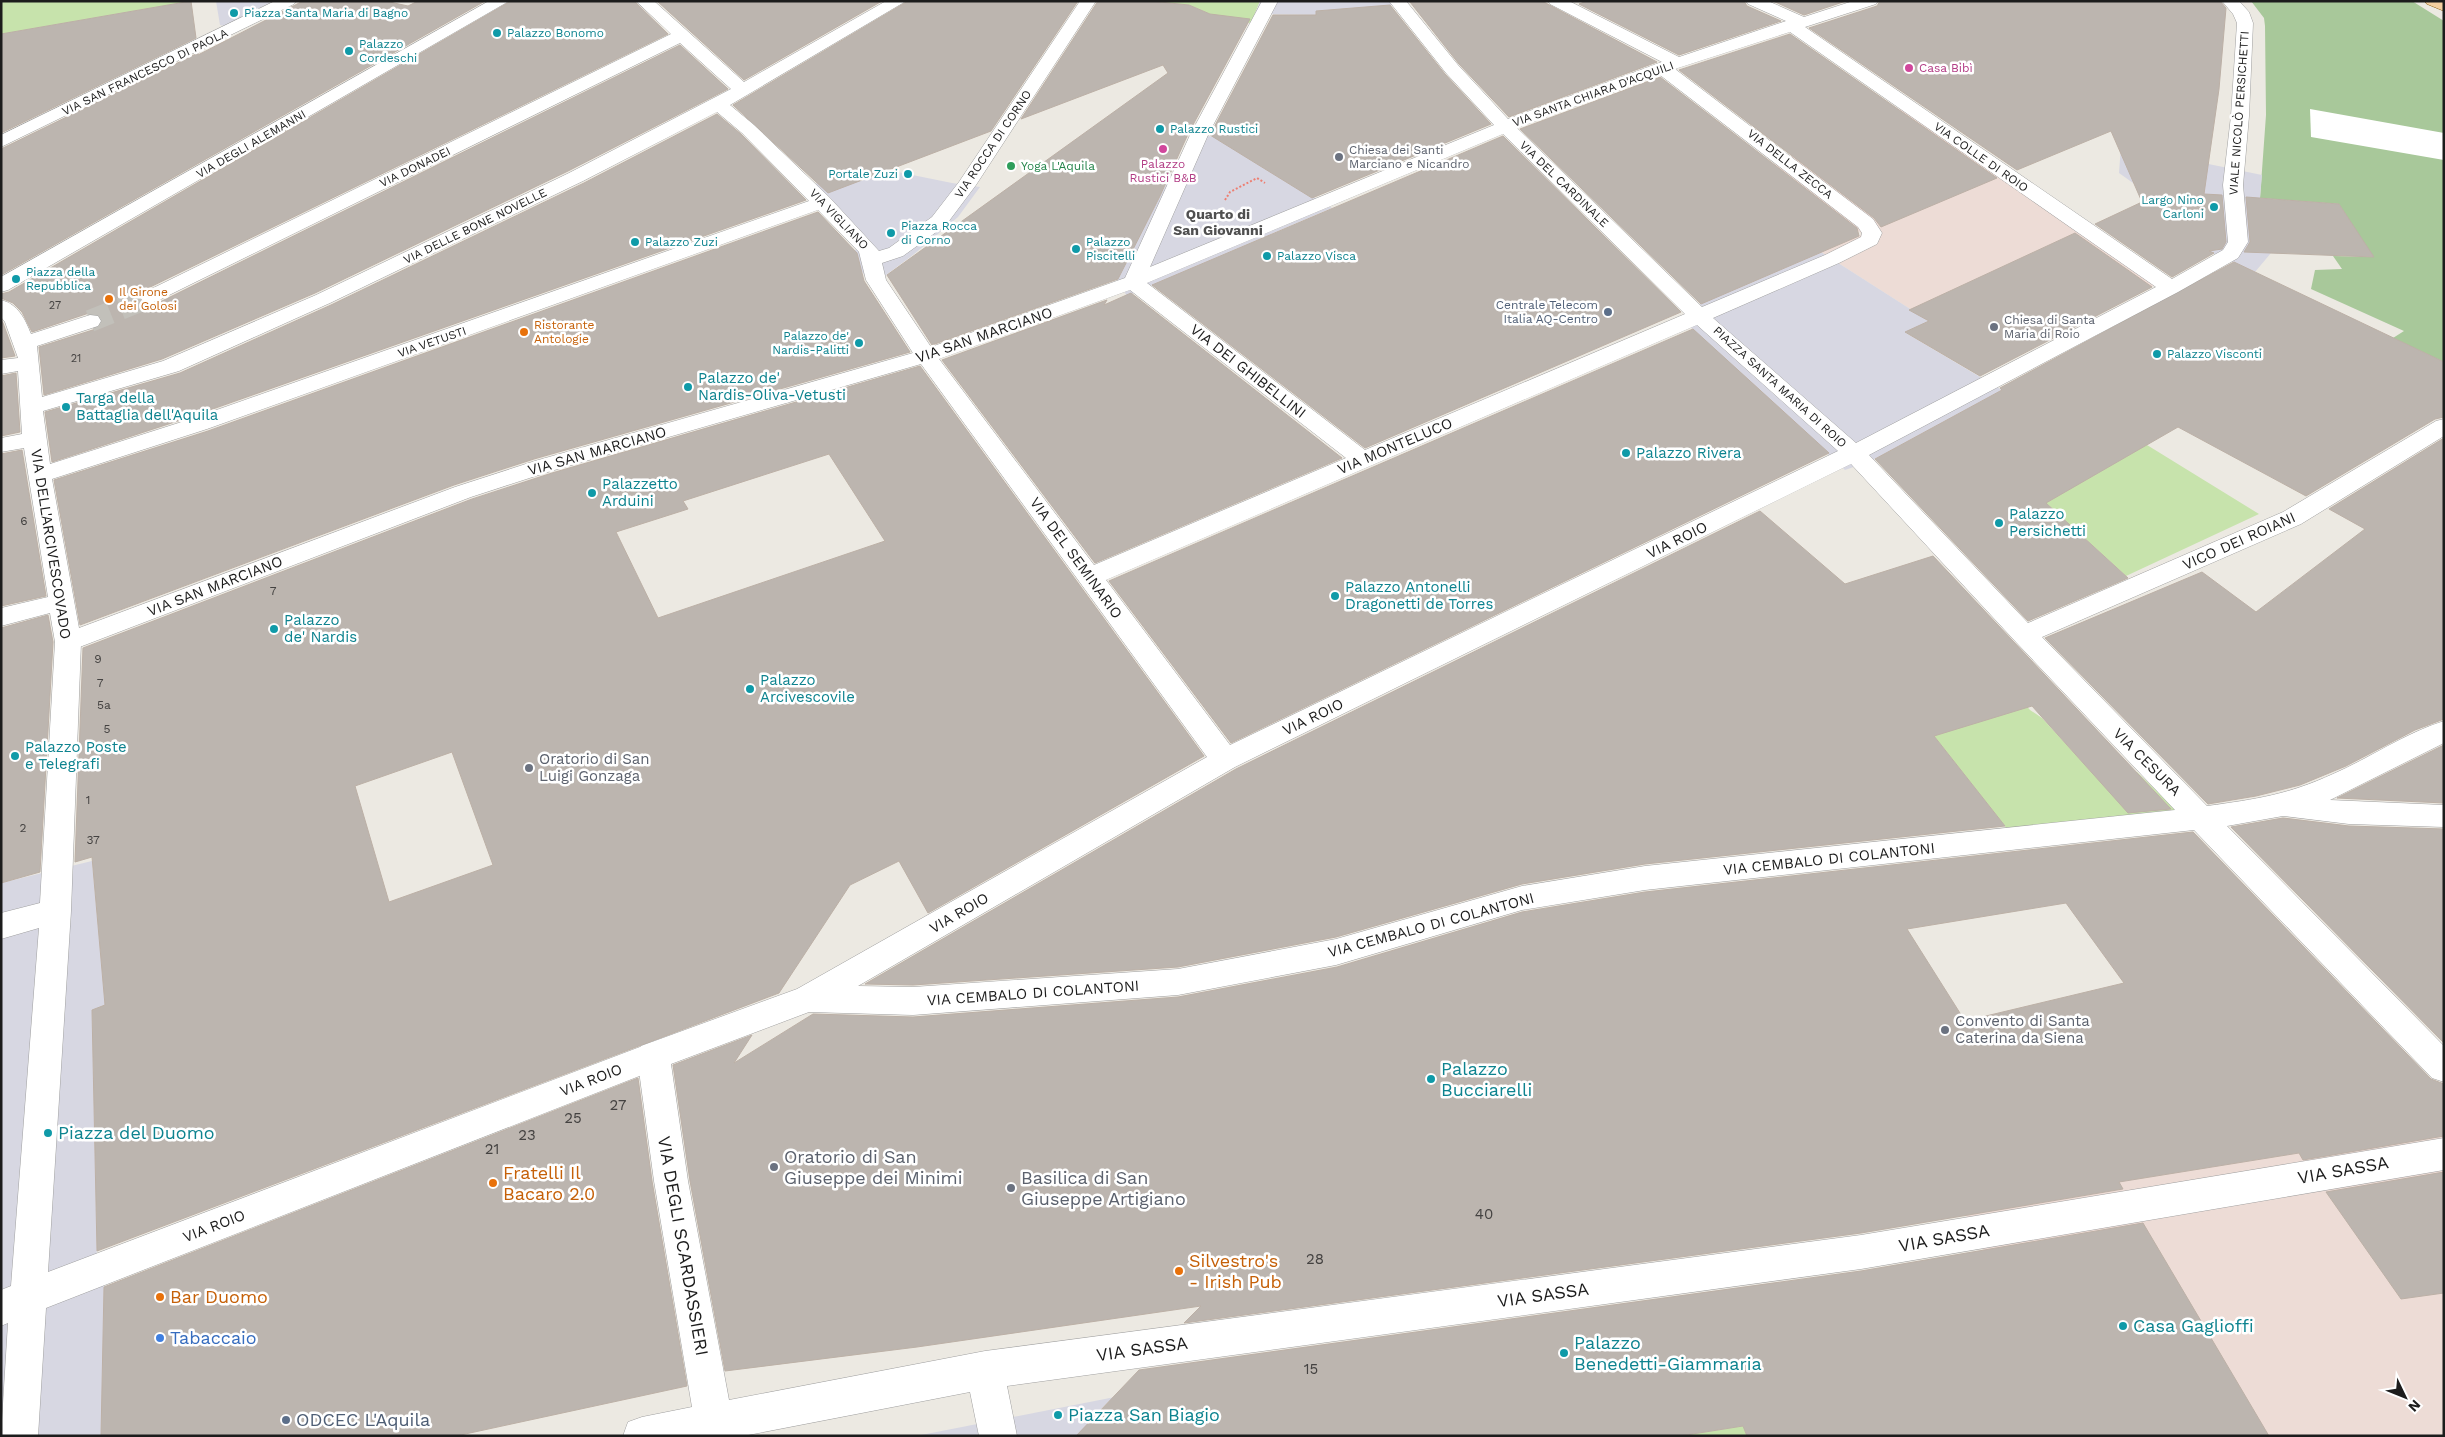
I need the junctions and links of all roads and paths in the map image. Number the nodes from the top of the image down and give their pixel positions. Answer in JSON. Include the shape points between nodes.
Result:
{"nodes":[{"id":1,"x":288,"y":1,"type":"edge"},
{"id":2,"x":501,"y":1,"type":"edge"},
{"id":3,"x":644,"y":1,"type":"edge"},
{"id":4,"x":898,"y":1,"type":"edge"},
{"id":5,"x":1088,"y":1,"type":"edge"},
{"id":6,"x":1397,"y":1,"type":"edge"},
{"id":7,"x":1556,"y":1,"type":"edge"},
{"id":8,"x":1754,"y":1,"type":"edge"},
{"id":9,"x":1870,"y":1,"type":"edge"},
{"id":10,"x":2230,"y":1,"type":"edge"},
{"id":11,"x":2433,"y":1,"type":"edge"},
{"id":12,"x":2444,"y":6,"type":"edge"},
{"id":13,"x":1267,"y":8,"type":"edge"},
{"id":14,"x":1796,"y":24,"type":"junction"},
{"id":15,"x":681,"y":36,"type":"junction"},
{"id":16,"x":1670,"y":66,"type":"junction"},
{"id":17,"x":743,"y":90,"type":"junction"},
{"id":18,"x":718,"y":104,"type":"junction"},
{"id":19,"x":1506,"y":126,"type":"junction"},
{"id":20,"x":1,"y":142,"type":"edge"},
{"id":21,"x":823,"y":202,"type":"junction"},
{"id":22,"x":873,"y":259,"type":"junction"},
{"id":23,"x":1832,"y":259,"type":"joint"},
{"id":24,"x":1133,"y":282,"type":"junction"},
{"id":25,"x":1,"y":286,"type":"edge"},
{"id":26,"x":2171,"y":288,"type":"junction"},
{"id":27,"x":150,"y":297,"type":"tunnel mouth"},
{"id":28,"x":1,"y":306,"type":"edge"},
{"id":29,"x":1699,"y":315,"type":"junction"},
{"id":30,"x":90,"y":321,"type":"tunnel mouth"},
{"id":31,"x":27,"y":353,"type":"junction"},
{"id":32,"x":926,"y":356,"type":"junction"},
{"id":33,"x":1,"y":368,"type":"edge"},
{"id":34,"x":1989,"y":382,"type":"joint"},
{"id":35,"x":32,"y":407,"type":"junction"},
{"id":36,"x":2444,"y":426,"type":"edge"},
{"id":37,"x":34,"y":439,"type":"junction"},
{"id":38,"x":1,"y":445,"type":"edge"},
{"id":39,"x":1854,"y":453,"type":"junction"},
{"id":40,"x":1363,"y":460,"type":"junction"},
{"id":41,"x":39,"y":474,"type":"junction"},
{"id":42,"x":1090,"y":577,"type":"junction"},
{"id":43,"x":61,"y":602,"type":"junction"},
{"id":44,"x":1,"y":617,"type":"edge"},
{"id":45,"x":2024,"y":635,"type":"junction"},
{"id":46,"x":68,"y":642,"type":"junction"},
{"id":47,"x":2444,"y":731,"type":"edge"},
{"id":48,"x":1225,"y":760,"type":"junction"},
{"id":49,"x":2279,"y":807,"type":"junction"},
{"id":50,"x":2444,"y":816,"type":"edge"},
{"id":51,"x":2202,"y":818,"type":"junction"},
{"id":52,"x":56,"y":911,"type":"junction"},
{"id":53,"x":1,"y":926,"type":"edge"},
{"id":54,"x":808,"y":999,"type":"junction"},
{"id":55,"x":653,"y":1056,"type":"junction"},
{"id":56,"x":2444,"y":1068,"type":"edge"},
{"id":57,"x":2444,"y":1154,"type":"edge"},
{"id":58,"x":16,"y":1303,"type":"edge"},
{"id":59,"x":985,"y":1370,"type":"junction"},
{"id":60,"x":715,"y":1429,"type":"edge"},
{"id":61,"x":19,"y":1436,"type":"edge"},
{"id":62,"x":642,"y":1436,"type":"edge"},
{"id":63,"x":998,"y":1436,"type":"edge"}],
"edges":[{"from":1,"to":20,"type":"street","name":"VIA SAN FRANCESCO DI PAOLA"},
{"from":2,"to":25,"type":"street","name":"VIA DEGLI ALEMANNI"},
{"from":3,"to":15,"type":"street"},
{"from":4,"to":17,"type":"street","name":"VIA DELLE BONE NOVELLE"},
{"from":5,"to":22,"type":"street","name":"VIA ROCCA DI CORNO","via":[[939,221],[896,252]]},
{"from":6,"to":19,"type":"street","name":"VIA DEL CARDINALE","via":[[1452,69]]},
{"from":7,"to":16,"type":"street"},
{"from":8,"to":14,"type":"street","name":"VIA COLLE DI ROIO"},
{"from":9,"to":14,"type":"street","name":"VIA SANTA CHIARA D'ACQUILI"},
{"from":10,"to":26,"type":"street","name":"VIALE NICOLÒ PERSICHETTI","via":[[2241,12],[2245,23],[2233,185],[2238,242],[2234,251],[2224,258]]},
{"from":11,"to":12,"type":"main road"},
{"from":13,"to":24,"type":"street","via":[[1199,135]]},
{"from":14,"to":16,"type":"street","name":"VIA SANTA CHIARA D'ACQUILI"},
{"from":14,"to":26,"type":"street","name":"VIA COLLE DI ROIO"},
{"from":15,"to":17,"type":"street"},
{"from":15,"to":27,"type":"street","name":"VIA DONADEI"},
{"from":16,"to":19,"type":"street","name":"VIA SANTA CHIARA D'ACQUILI"},
{"from":16,"to":23,"type":"street","name":"VIA DELLA ZECCA","via":[[1870,229],[1872,236],[1867,242]]},
{"from":17,"to":18,"type":"street","name":"VIA DELLE BONE NOVELLE"},
{"from":18,"to":21,"type":"street","name":"VIA VIGLIANO"},
{"from":18,"to":35,"type":"street","name":"VIA DELLE BONE NOVELLE","via":[[423,252],[219,347],[171,366]]},
{"from":19,"to":24,"type":"street","name":"VIA SANTA CHIARA D'ACQUILI"},
{"from":19,"to":29,"type":"street","name":"VIA DEL CARDINALE"},
{"from":21,"to":22,"type":"street","name":"VIA VIGLIANO","via":[[869,250]]},
{"from":21,"to":41,"type":"street","name":"VIA VETUSTI","via":[[208,421]]},
{"from":22,"to":32,"type":"street","name":"VIA VIGLIANO","via":[[876,280]]},
{"from":23,"to":29,"type":"street","name":"PIAZZA SANTA MARIA DI ROIO"},
{"from":24,"to":32,"type":"street","name":"VIA SAN MARCIANO"},
{"from":24,"to":40,"type":"street","name":"VIA DEI GHIBELLINI"},
{"from":26,"to":34,"type":"street","name":"VIALE NICOLÒ PERSICHETTI"},
{"from":28,"to":31,"type":"street","name":"VIA DELL'ARCIVESCOVADO","via":[[11,314]]},
{"from":29,"to":39,"type":"street","name":"PIAZZA SANTA MARIA DI ROIO"},
{"from":29,"to":40,"type":"street","name":"VIA MONTELUCO"},
{"from":30,"to":31,"type":"street"},
{"from":31,"to":33,"type":"street"},
{"from":31,"to":35,"type":"street","name":"VIA DELL'ARCIVESCOVADO"},
{"from":32,"to":42,"type":"street","name":"VIA DEL SEMINARIO"},
{"from":32,"to":46,"type":"street","name":"VIA SAN MARCIANO","via":[[472,489]]},
{"from":34,"to":39,"type":"street","name":"PIAZZA SANTA MARIA DI ROIO"},
{"from":35,"to":37,"type":"street","name":"VIA DELL'ARCIVESCOVADO"},
{"from":36,"to":45,"type":"street","name":"VICO DEI ROIANI","via":[[2292,518]]},
{"from":37,"to":38,"type":"street"},
{"from":37,"to":41,"type":"street","name":"VIA DELL'ARCIVESCOVADO"},
{"from":39,"to":45,"type":"street","name":"VIA CESURA"},
{"from":39,"to":48,"type":"street","name":"VIA ROIO"},
{"from":40,"to":42,"type":"street","name":"VIA MONTELUCO"},
{"from":41,"to":43,"type":"street","name":"VIA DELL'ARCIVESCOVADO"},
{"from":42,"to":48,"type":"street","name":"VIA DEL SEMINARIO"},
{"from":43,"to":44,"type":"street"},
{"from":43,"to":46,"type":"street","name":"VIA DELL'ARCIVESCOVADO"},
{"from":45,"to":51,"type":"street","name":"VIA CESURA"},
{"from":46,"to":52,"type":"street","name":"VIA DELL'ARCIVESCOVADO"},
{"from":47,"to":49,"type":"street","via":[[2362,773]]},
{"from":48,"to":54,"type":"street","name":"VIA ROIO"},
{"from":49,"to":50,"type":"street"},
{"from":49,"to":51,"type":"street","name":"VIA CEMBALO DI COLANTONI"},
{"from":51,"to":54,"type":"street","name":"VIA CEMBALO DI COLANTONI","via":[[1645,878],[1522,898],[1336,952],[1178,982],[913,1001]]},
{"from":51,"to":56,"type":"street","name":"VIA CESURA"},
{"from":52,"to":53,"type":"street"},
{"from":52,"to":58,"type":"street"},
{"from":54,"to":55,"type":"street","name":"VIA ROIO"},
{"from":55,"to":58,"type":"street","name":"VIA ROIO"},
{"from":55,"to":60,"type":"street","name":"VIA DEGLI SCARDASSIERI","via":[[671,1181]]},
{"from":57,"to":59,"type":"street","name":"VIA SASSA","via":[[1861,1252]]},
{"from":58,"to":61,"type":"street"},
{"from":59,"to":60,"type":"street","name":"VIA SASSA"},
{"from":59,"to":63,"type":"street"},
{"from":60,"to":62,"type":"street","name":"VIA SASSA"}]}
